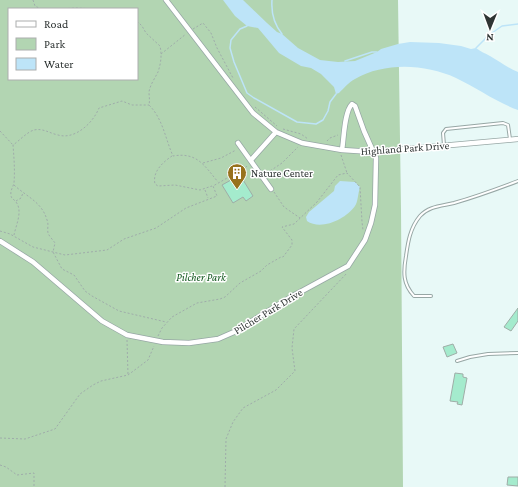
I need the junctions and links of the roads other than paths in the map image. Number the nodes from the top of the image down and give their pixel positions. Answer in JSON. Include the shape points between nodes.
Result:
{"nodes":[{"id":1,"x":166,"y":0,"type":"edge"},
{"id":2,"x":276,"y":132,"type":"junction"},
{"id":3,"x":510,"y":139,"type":"junction"},
{"id":4,"x":518,"y":139,"type":"edge"},
{"id":5,"x":238,"y":143,"type":"dead end"},
{"id":6,"x":444,"y":145,"type":"junction"},
{"id":7,"x":341,"y":152,"type":"junction"},
{"id":8,"x":373,"y":152,"type":"junction"},
{"id":9,"x":251,"y":160,"type":"junction"},
{"id":10,"x":518,"y":181,"type":"edge"},
{"id":11,"x":271,"y":189,"type":"road end"},
{"id":12,"x":0,"y":241,"type":"edge"},
{"id":13,"x":431,"y":296,"type":"dead end"},
{"id":14,"x":518,"y":353,"type":"edge"},
{"id":15,"x":457,"y":361,"type":"dead end"}],
"edges":[{"from":1,"to":2,"type":"street","name":"Highland Park Drive","via":[[253,113]]},
{"from":2,"to":7,"type":"street","name":"Highland Park Drive","via":[[302,143]]},
{"from":2,"to":9,"type":"street"},
{"from":3,"to":4,"type":"street","name":"Highland Park Drive"},
{"from":3,"to":6,"type":"street","name":"Highland Park Drive"},
{"from":3,"to":6,"type":"lane","via":[[508,125],[503,123],[446,129],[443,133]]},
{"from":5,"to":9,"type":"street"},
{"from":6,"to":8,"type":"street","name":"Highland Park Drive"},
{"from":7,"to":8,"type":"street","name":"Highland Park Drive"},
{"from":7,"to":8,"type":"street","name":"Pilcher Park Drive","via":[[349,106],[352,104]]},
{"from":8,"to":12,"type":"street","name":"Pilcher Park Drive","via":[[376,158],[372,223],[365,240],[348,266],[218,339],[190,343],[163,342],[128,336],[102,321],[33,262]]},
{"from":9,"to":11,"type":"street"},
{"from":10,"to":13,"type":"lane","via":[[436,207],[420,216],[410,233],[405,277],[407,288],[414,296]]},
{"from":14,"to":15,"type":"lane","via":[[488,354]]}]}
